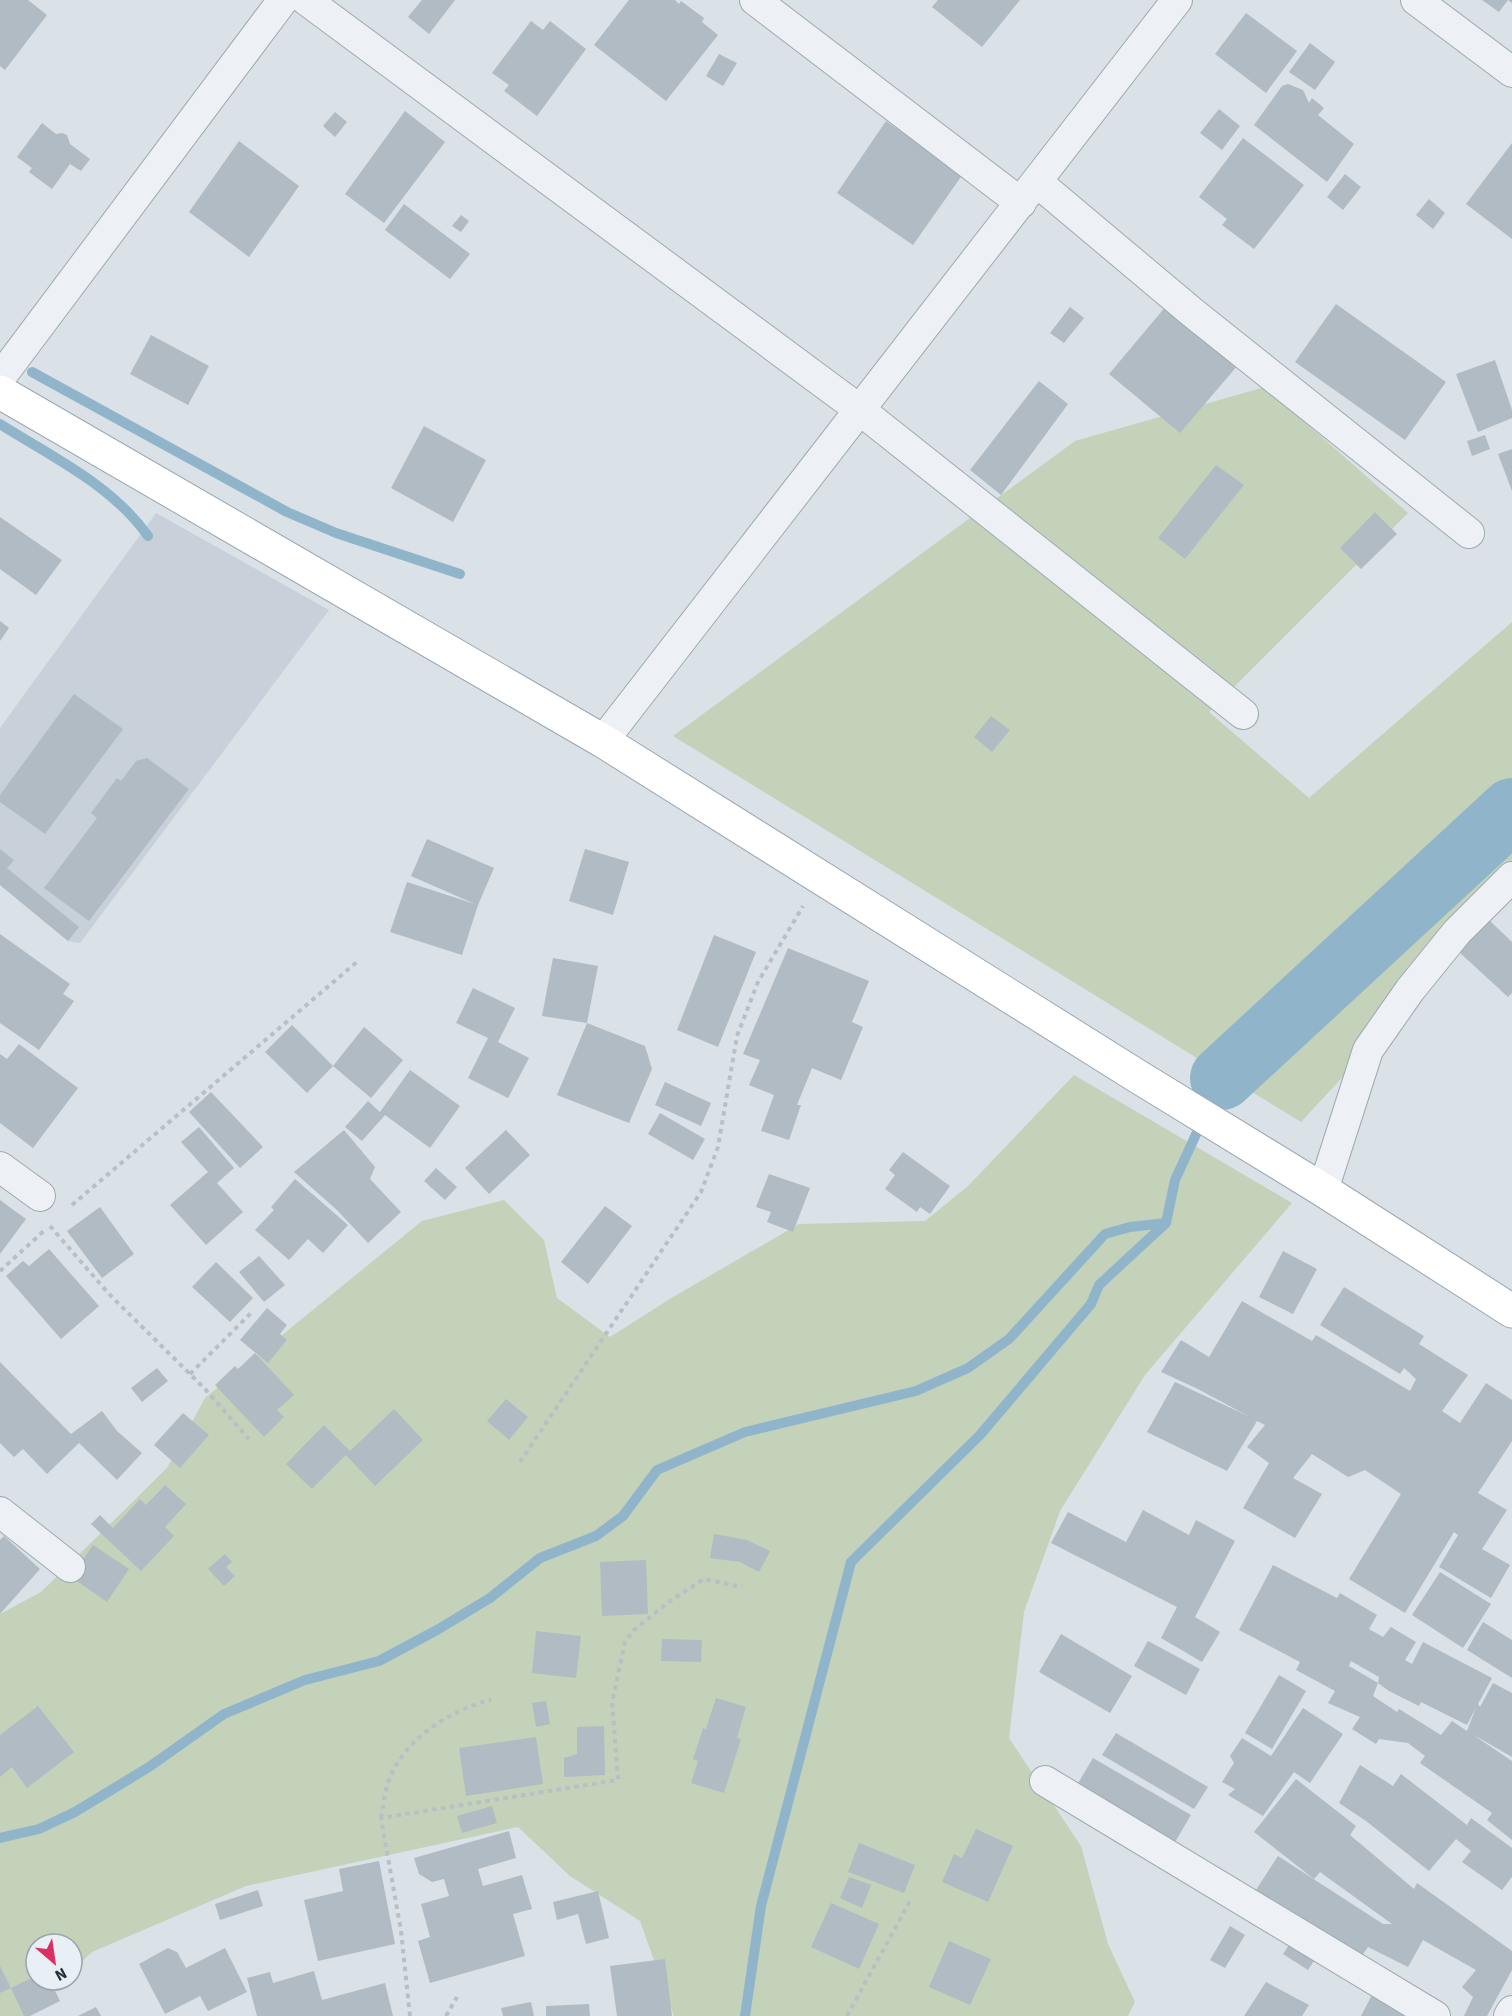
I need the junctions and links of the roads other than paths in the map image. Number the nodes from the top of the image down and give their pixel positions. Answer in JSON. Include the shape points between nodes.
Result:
{"nodes":[{"id":1,"x":283,"y":0,"type":"edge"},
{"id":2,"x":306,"y":0,"type":"edge"},
{"id":3,"x":755,"y":0,"type":"edge"},
{"id":4,"x":1178,"y":0,"type":"edge"},
{"id":5,"x":1416,"y":0,"type":"edge"},
{"id":6,"x":1512,"y":72,"type":"edge"},
{"id":7,"x":1029,"y":192,"type":"junction"},
{"id":8,"x":0,"y":378,"type":"edge"},
{"id":9,"x":0,"y":392,"type":"edge"},
{"id":10,"x":860,"y":410,"type":"junction"},
{"id":11,"x":1469,"y":533,"type":"dead end"},
{"id":12,"x":1243,"y":714,"type":"dead end"},
{"id":13,"x":603,"y":741,"type":"junction"},
{"id":14,"x":1512,"y":877,"type":"edge"},
{"id":15,"x":0,"y":1167,"type":"edge"},
{"id":16,"x":1323,"y":1190,"type":"junction"},
{"id":17,"x":52,"y":1204,"type":"road end"},
{"id":18,"x":1512,"y":1311,"type":"edge"},
{"id":19,"x":0,"y":1512,"type":"edge"},
{"id":20,"x":70,"y":1567,"type":"dead end"},
{"id":21,"x":1045,"y":1781,"type":"dead end"},
{"id":22,"x":1512,"y":2011,"type":"edge"},
{"id":23,"x":1436,"y":2016,"type":"edge"},
{"id":24,"x":1509,"y":2016,"type":"edge"}],
"edges":[{"from":1,"to":8,"type":"street"},
{"from":2,"to":10,"type":"street"},
{"from":3,"to":7,"type":"street"},
{"from":4,"to":7,"type":"street"},
{"from":5,"to":6,"type":"street"},
{"from":7,"to":10,"type":"street"},
{"from":7,"to":11,"type":"street","via":[[1193,313]]},
{"from":9,"to":13,"type":"main road"},
{"from":10,"to":12,"type":"street"},
{"from":10,"to":13,"type":"street"},
{"from":13,"to":16,"type":"main road"},
{"from":14,"to":16,"type":"street","via":[[1457,932],[1368,1050]]},
{"from":15,"to":17,"type":"street"},
{"from":16,"to":18,"type":"main road"},
{"from":19,"to":20,"type":"street"},
{"from":21,"to":23,"type":"street"},
{"from":22,"to":24,"type":"street"}]}
